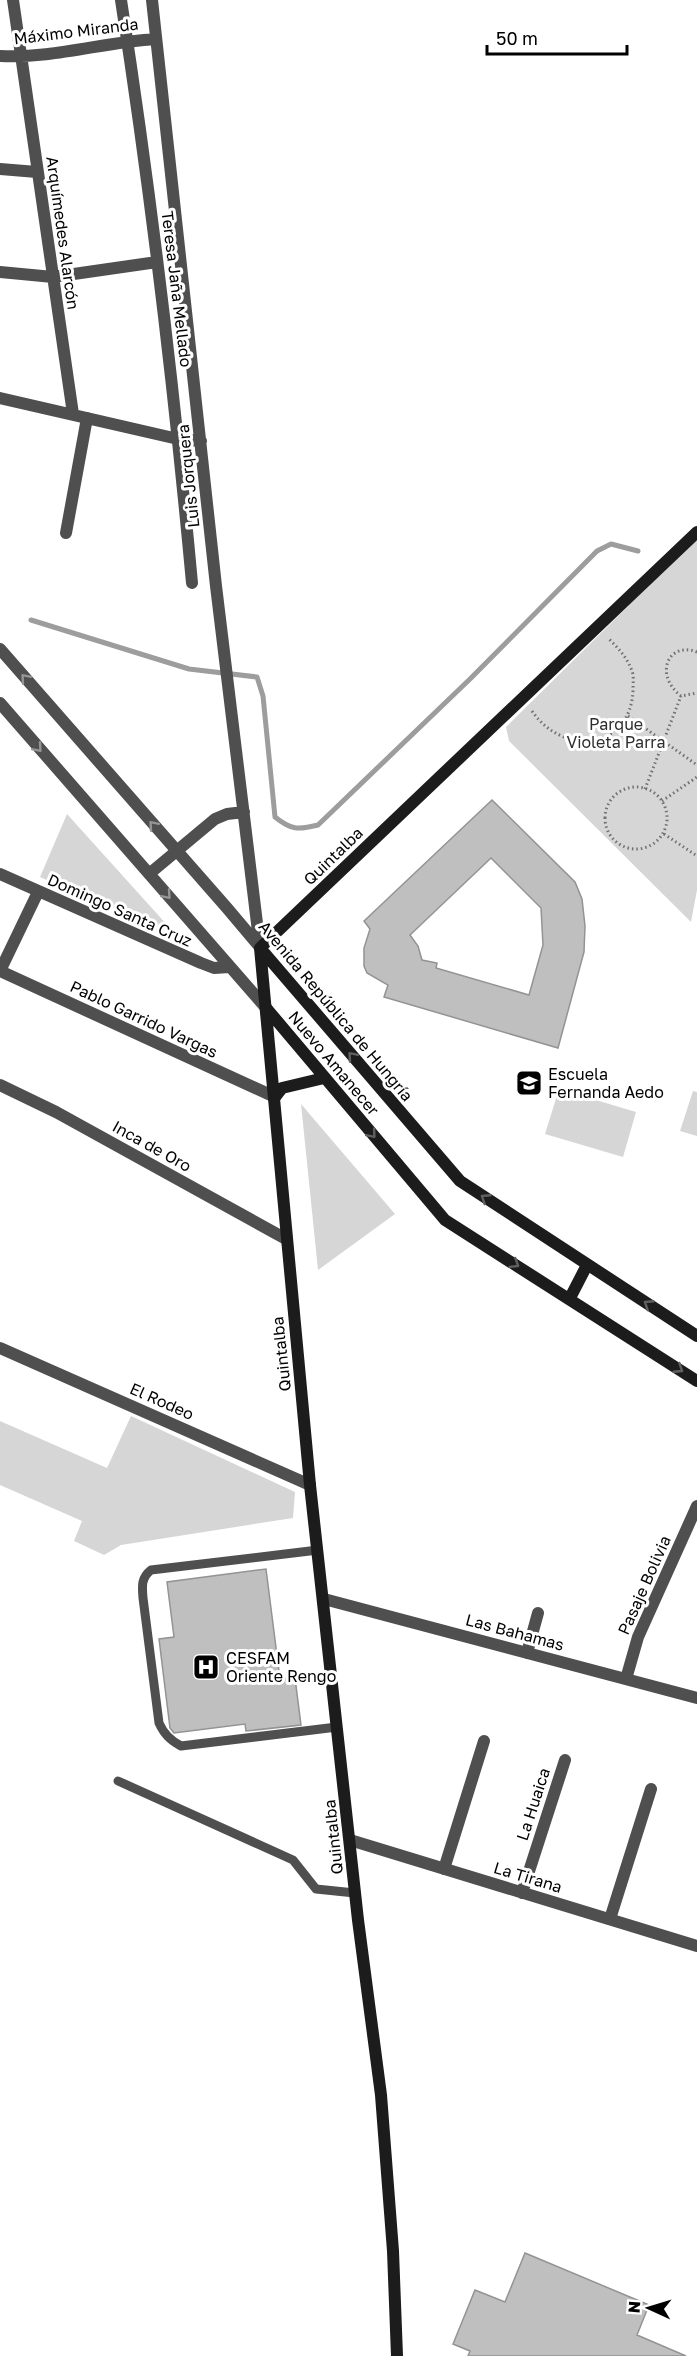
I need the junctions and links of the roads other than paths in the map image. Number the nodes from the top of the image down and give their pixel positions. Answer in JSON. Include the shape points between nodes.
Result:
{"nodes":[{"id":1,"x":13,"y":0,"type":"edge"},
{"id":2,"x":121,"y":0,"type":"edge"},
{"id":3,"x":152,"y":0,"type":"edge"},
{"id":4,"x":156,"y":39,"type":"junction"},
{"id":5,"x":128,"y":41,"type":"junction"},
{"id":6,"x":0,"y":56,"type":"edge"},
{"id":7,"x":22,"y":57,"type":"junction"},
{"id":8,"x":0,"y":169,"type":"edge"},
{"id":9,"x":37,"y":172,"type":"junction"},
{"id":10,"x":157,"y":262,"type":"junction"},
{"id":11,"x":0,"y":272,"type":"edge"},
{"id":12,"x":53,"y":277,"type":"junction"},
{"id":13,"x":0,"y":398,"type":"edge"},
{"id":14,"x":73,"y":414,"type":"junction"},
{"id":15,"x":87,"y":418,"type":"junction"},
{"id":16,"x":178,"y":439,"type":"junction"},
{"id":17,"x":201,"y":441,"type":"junction"},
{"id":18,"x":697,"y":532,"type":"edge"},
{"id":19,"x":66,"y":533,"type":"dead end"},
{"id":20,"x":192,"y":583,"type":"dead end"},
{"id":21,"x":0,"y":649,"type":"edge"},
{"id":22,"x":0,"y":704,"type":"edge"},
{"id":23,"x":244,"y":812,"type":"junction"},
{"id":24,"x":176,"y":851,"type":"junction"},
{"id":25,"x":0,"y":873,"type":"edge"},
{"id":26,"x":149,"y":874,"type":"junction"},
{"id":27,"x":38,"y":892,"type":"junction"},
{"id":28,"x":260,"y":948,"type":"junction"},
{"id":29,"x":229,"y":967,"type":"junction"},
{"id":30,"x":0,"y":971,"type":"edge"},
{"id":31,"x":267,"y":1009,"type":"junction"},
{"id":32,"x":324,"y":1078,"type":"junction"},
{"id":33,"x":0,"y":1085,"type":"edge"},
{"id":34,"x":275,"y":1098,"type":"junction"},
{"id":35,"x":286,"y":1239,"type":"junction"},
{"id":36,"x":587,"y":1265,"type":"junction"},
{"id":37,"x":570,"y":1298,"type":"junction"},
{"id":38,"x":697,"y":1336,"type":"edge"},
{"id":39,"x":0,"y":1348,"type":"edge"},
{"id":40,"x":697,"y":1381,"type":"edge"},
{"id":41,"x":310,"y":1485,"type":"junction"},
{"id":42,"x":697,"y":1506,"type":"edge"},
{"id":43,"x":318,"y":1550,"type":"junction"},
{"id":44,"x":324,"y":1599,"type":"junction"},
{"id":45,"x":538,"y":1613,"type":"dead end"},
{"id":46,"x":527,"y":1653,"type":"junction"},
{"id":47,"x":626,"y":1679,"type":"junction"},
{"id":48,"x":697,"y":1698,"type":"edge"},
{"id":49,"x":338,"y":1727,"type":"junction"},
{"id":50,"x":484,"y":1741,"type":"dead end"},
{"id":51,"x":565,"y":1760,"type":"dead end"},
{"id":52,"x":118,"y":1780,"type":"dead end"},
{"id":53,"x":651,"y":1789,"type":"dead end"},
{"id":54,"x":350,"y":1840,"type":"junction"},
{"id":55,"x":444,"y":1869,"type":"junction"},
{"id":56,"x":355,"y":1893,"type":"junction"},
{"id":57,"x":522,"y":1893,"type":"junction"},
{"id":58,"x":610,"y":1919,"type":"junction"},
{"id":59,"x":697,"y":1946,"type":"edge"},
{"id":60,"x":397,"y":2356,"type":"edge"}],
"edges":[{"from":1,"to":7,"type":"street","name":"Arquímedes Alarcón"},
{"from":2,"to":5,"type":"street","name":"Teresa Jaña Mellado"},
{"from":3,"to":4,"type":"street","name":"Luis Jorquera"},
{"from":4,"to":5,"type":"street","name":"Máximo Miranda"},
{"from":4,"to":17,"type":"street","name":"Luis Jorquera"},
{"from":5,"to":7,"type":"street","name":"Máximo Miranda"},
{"from":5,"to":10,"type":"street","name":"Teresa Jaña Mellado"},
{"from":6,"to":7,"type":"street","name":"Máximo Miranda"},
{"from":7,"to":9,"type":"street","name":"Arquímedes Alarcón"},
{"from":8,"to":9,"type":"street"},
{"from":9,"to":12,"type":"street","name":"Arquímedes Alarcón"},
{"from":10,"to":12,"type":"street"},
{"from":10,"to":16,"type":"street","name":"Teresa Jaña Mellado"},
{"from":11,"to":12,"type":"street"},
{"from":12,"to":14,"type":"street","name":"Arquímedes Alarcón"},
{"from":13,"to":14,"type":"street"},
{"from":14,"to":15,"type":"street"},
{"from":15,"to":16,"type":"street"},
{"from":15,"to":19,"type":"street"},
{"from":16,"to":17,"type":"street"},
{"from":16,"to":20,"type":"street","name":"Teresa Jaña Mellado"},
{"from":17,"to":23,"type":"street","name":"Luis Jorquera"},
{"from":18,"to":28,"type":"street","name":"Quintalba"},
{"from":24,"to":21,"type":"street","name":"Avenida República de Hungría","one_way":true},
{"from":22,"to":26,"type":"street","name":"Nuevo Amanecer","one_way":true},
{"from":23,"to":24,"type":"street","via":[[216,819]]},
{"from":23,"to":28,"type":"street","name":"Luis Jorquera"},
{"from":24,"to":26,"type":"street"},
{"from":24,"to":28,"type":"street","name":"Avenida República de Hungría"},
{"from":25,"to":27,"type":"street","name":"Domingo Santa Cruz"},
{"from":26,"to":29,"type":"street","name":"Nuevo Amanecer","one_way":true},
{"from":27,"to":29,"type":"street","name":"Domingo Santa Cruz","via":[[201,963],[214,968]]},
{"from":27,"to":30,"type":"street"},
{"from":28,"to":31,"type":"street","name":"Quintalba"},
{"from":36,"to":28,"type":"street","name":"Avenida República de Hungría","one_way":true,"via":[[460,1182]]},
{"from":29,"to":31,"type":"street","name":"Nuevo Amanecer"},
{"from":30,"to":34,"type":"street","name":"Pablo Garrido Vargas"},
{"from":31,"to":32,"type":"street","name":"Nuevo Amanecer"},
{"from":31,"to":34,"type":"street","name":"Quintalba"},
{"from":32,"to":34,"type":"street","via":[[282,1088]]},
{"from":32,"to":37,"type":"street","name":"Nuevo Amanecer","one_way":true,"via":[[445,1220]]},
{"from":33,"to":35,"type":"street","name":"Inca de Oro"},
{"from":34,"to":35,"type":"street","name":"Quintalba"},
{"from":35,"to":41,"type":"street","name":"Quintalba"},
{"from":36,"to":37,"type":"street"},
{"from":38,"to":36,"type":"street","name":"Avenida República de Hungría","one_way":true},
{"from":37,"to":40,"type":"street","name":"Nuevo Amanecer","one_way":true},
{"from":39,"to":41,"type":"street","name":"El Rodeo"},
{"from":41,"to":43,"type":"street","name":"Quintalba"},
{"from":42,"to":47,"type":"street","name":"Pasaje Bolivia","via":[[638,1637]]},
{"from":43,"to":44,"type":"street","name":"Quintalba"},
{"from":43,"to":49,"type":"lane","via":[[151,1570],[142,1585],[143,1598],[159,1723],[172,1741],[181,1746]]},
{"from":44,"to":46,"type":"street","name":"Las Bahamas"},
{"from":44,"to":49,"type":"street","name":"Quintalba"},
{"from":45,"to":46,"type":"street"},
{"from":46,"to":47,"type":"street","name":"Las Bahamas"},
{"from":47,"to":48,"type":"street","name":"Las Bahamas"},
{"from":49,"to":54,"type":"street","name":"Quintalba"},
{"from":50,"to":55,"type":"street"},
{"from":51,"to":57,"type":"street","name":"La Huaica"},
{"from":52,"to":56,"type":"lane","via":[[293,1860],[316,1889]]},
{"from":53,"to":58,"type":"street"},
{"from":54,"to":55,"type":"street","name":"La Tirana"},
{"from":54,"to":56,"type":"street","name":"Quintalba"},
{"from":55,"to":57,"type":"street","name":"La Tirana"},
{"from":56,"to":60,"type":"street","name":"Quintalba","via":[[381,2095]]},
{"from":57,"to":58,"type":"street","name":"La Tirana"},
{"from":58,"to":59,"type":"street","name":"La Tirana"}]}
